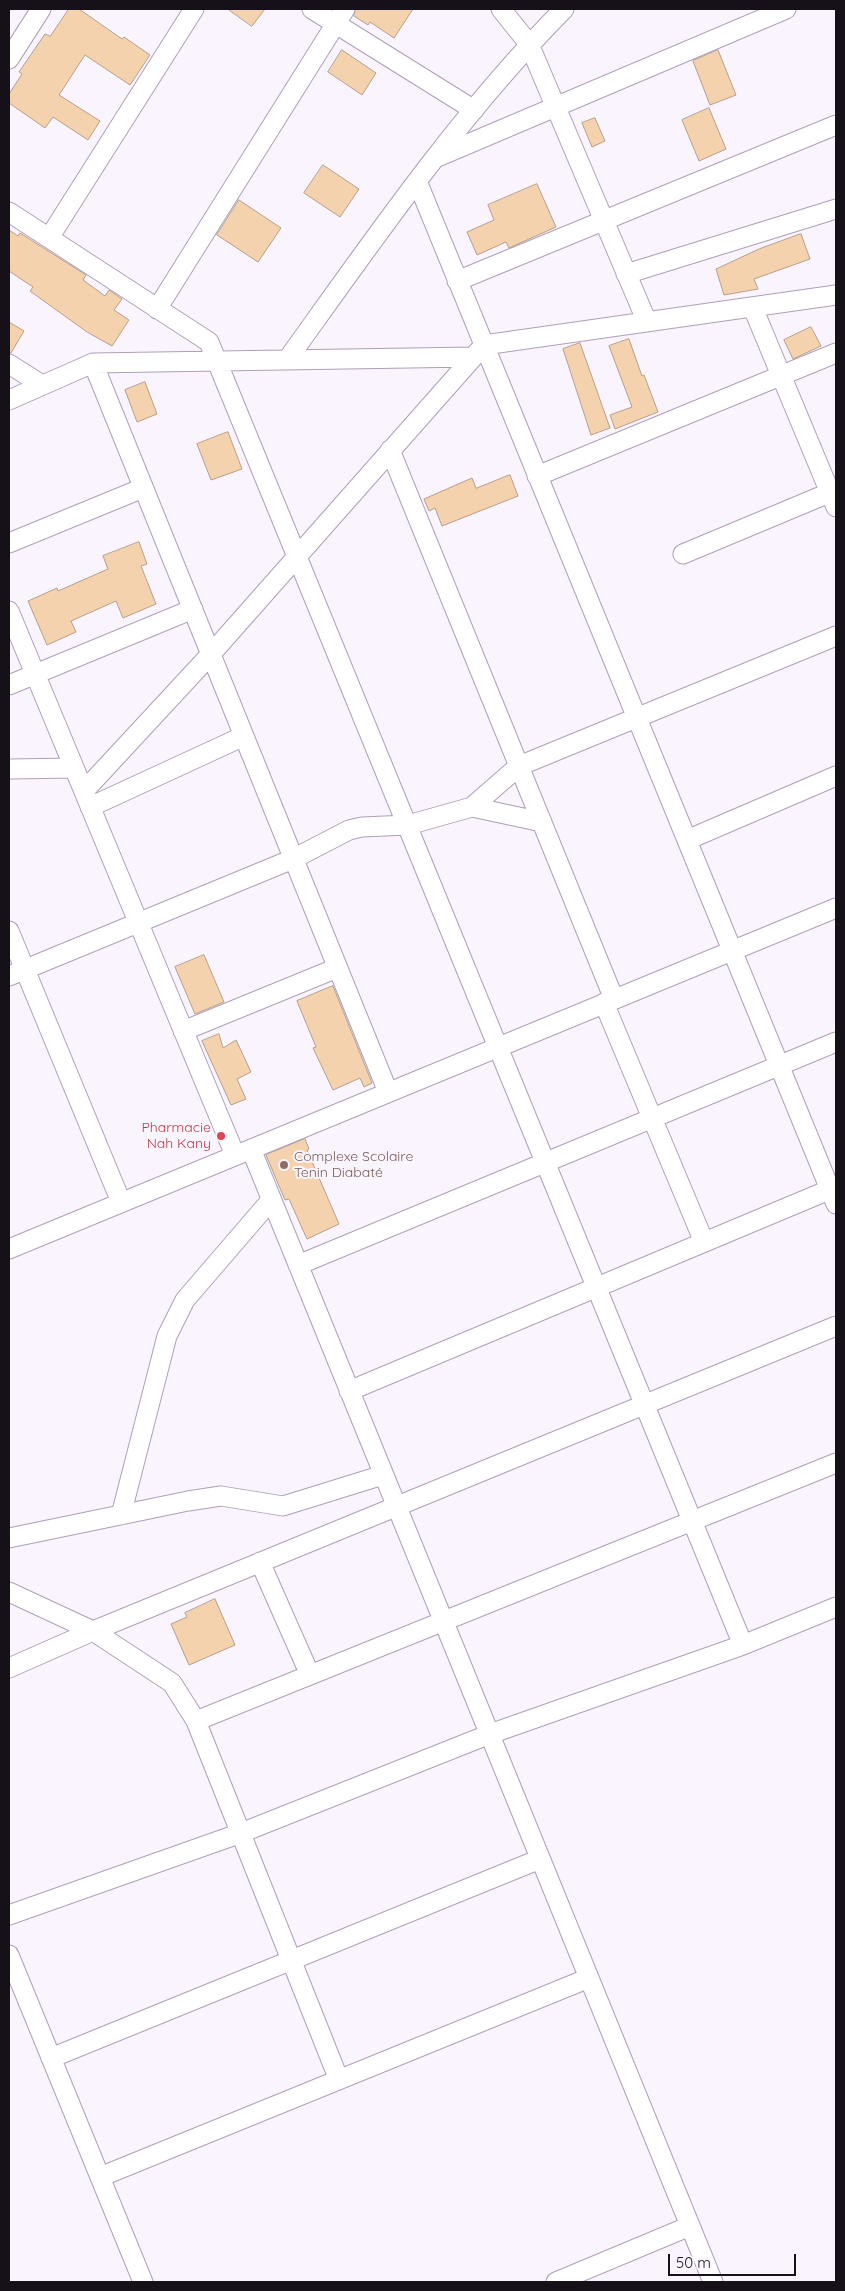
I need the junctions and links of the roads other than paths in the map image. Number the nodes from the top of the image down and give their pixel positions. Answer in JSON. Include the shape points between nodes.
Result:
{"nodes":[{"id":1,"x":41,"y":9,"type":"edge"},
{"id":2,"x":194,"y":9,"type":"edge"},
{"id":3,"x":312,"y":9,"type":"edge"},
{"id":4,"x":501,"y":9,"type":"edge"},
{"id":5,"x":564,"y":9,"type":"edge"},
{"id":6,"x":786,"y":9,"type":"edge"},
{"id":7,"x":340,"y":16,"type":"edge"},
{"id":8,"x":529,"y":44,"type":"junction"},
{"id":9,"x":9,"y":59,"type":"edge"},
{"id":10,"x":556,"y":107,"type":"junction"},
{"id":11,"x":474,"y":110,"type":"junction"},
{"id":12,"x":836,"y":125,"type":"edge"},
{"id":13,"x":432,"y":159,"type":"junction"},
{"id":14,"x":417,"y":181,"type":"junction"},
{"id":15,"x":836,"y":209,"type":"edge"},
{"id":16,"x":9,"y":212,"type":"edge"},
{"id":17,"x":604,"y":220,"type":"junction"},
{"id":18,"x":49,"y":238,"type":"junction"},
{"id":19,"x":626,"y":274,"type":"junction"},
{"id":20,"x":457,"y":281,"type":"junction"},
{"id":21,"x":836,"y":295,"type":"edge"},
{"id":22,"x":753,"y":308,"type":"junction"},
{"id":23,"x":157,"y":309,"type":"junction"},
{"id":24,"x":647,"y":322,"type":"junction"},
{"id":25,"x":478,"y":351,"type":"junction"},
{"id":26,"x":836,"y":353,"type":"edge"},
{"id":27,"x":286,"y":360,"type":"junction"},
{"id":28,"x":217,"y":361,"type":"junction"},
{"id":29,"x":93,"y":363,"type":"junction"},
{"id":30,"x":9,"y":364,"type":"edge"},
{"id":31,"x":782,"y":376,"type":"junction"},
{"id":32,"x":42,"y":386,"type":"junction"},
{"id":33,"x":9,"y":400,"type":"edge"},
{"id":34,"x":390,"y":450,"type":"junction"},
{"id":35,"x":537,"y":476,"type":"junction"},
{"id":36,"x":143,"y":488,"type":"junction"},
{"id":37,"x":834,"y":497,"type":"edge"},
{"id":38,"x":9,"y":543,"type":"edge"},
{"id":39,"x":683,"y":554,"type":"dead end"},
{"id":40,"x":297,"y":556,"type":"junction"},
{"id":41,"x":192,"y":609,"type":"junction"},
{"id":42,"x":9,"y":611,"type":"edge"},
{"id":43,"x":836,"y":636,"type":"edge"},
{"id":44,"x":211,"y":654,"type":"junction"},
{"id":45,"x":35,"y":674,"type":"junction"},
{"id":46,"x":9,"y":685,"type":"edge"},
{"id":47,"x":637,"y":718,"type":"junction"},
{"id":48,"x":244,"y":736,"type":"junction"},
{"id":49,"x":519,"y":766,"type":"junction"},
{"id":50,"x":9,"y":768,"type":"edge"},
{"id":51,"x":74,"y":768,"type":"junction"},
{"id":52,"x":836,"y":776,"type":"edge"},
{"id":53,"x":87,"y":799,"type":"junction"},
{"id":54,"x":472,"y":807,"type":"junction"},
{"id":55,"x":542,"y":822,"type":"junction"},
{"id":56,"x":408,"y":825,"type":"junction"},
{"id":57,"x":687,"y":840,"type":"junction"},
{"id":58,"x":293,"y":859,"type":"junction"},
{"id":59,"x":836,"y":908,"type":"edge"},
{"id":60,"x":138,"y":923,"type":"junction"},
{"id":61,"x":9,"y":931,"type":"edge"},
{"id":62,"x":732,"y":950,"type":"junction"},
{"id":63,"x":337,"y":968,"type":"junction"},
{"id":64,"x":17,"y":973,"type":"edge"},
{"id":65,"x":609,"y":1001,"type":"junction"},
{"id":66,"x":183,"y":1031,"type":"junction"},
{"id":67,"x":836,"y":1042,"type":"edge"},
{"id":68,"x":498,"y":1047,"type":"junction"},
{"id":69,"x":779,"y":1066,"type":"junction"},
{"id":70,"x":388,"y":1092,"type":"junction"},
{"id":71,"x":652,"y":1118,"type":"junction"},
{"id":72,"x":243,"y":1152,"type":"junction"},
{"id":73,"x":545,"y":1163,"type":"junction"},
{"id":74,"x":834,"y":1194,"type":"edge"},
{"id":75,"x":271,"y":1200,"type":"junction"},
{"id":76,"x":121,"y":1202,"type":"junction"},
{"id":77,"x":704,"y":1242,"type":"junction"},
{"id":78,"x":9,"y":1249,"type":"edge"},
{"id":79,"x":298,"y":1265,"type":"junction"},
{"id":80,"x":596,"y":1287,"type":"junction"},
{"id":81,"x":836,"y":1326,"type":"edge"},
{"id":82,"x":349,"y":1391,"type":"junction"},
{"id":83,"x":645,"y":1405,"type":"junction"},
{"id":84,"x":836,"y":1463,"type":"edge"},
{"id":85,"x":383,"y":1475,"type":"junction"},
{"id":86,"x":396,"y":1507,"type":"junction"},
{"id":87,"x":121,"y":1514,"type":"junction"},
{"id":88,"x":692,"y":1521,"type":"junction"},
{"id":89,"x":9,"y":1538,"type":"edge"},
{"id":90,"x":260,"y":1562,"type":"junction"},
{"id":91,"x":9,"y":1592,"type":"edge"},
{"id":92,"x":836,"y":1607,"type":"edge"},
{"id":93,"x":443,"y":1621,"type":"junction"},
{"id":94,"x":93,"y":1631,"type":"junction"},
{"id":95,"x":743,"y":1645,"type":"junction"},
{"id":96,"x":9,"y":1668,"type":"edge"},
{"id":97,"x":310,"y":1675,"type":"junction"},
{"id":98,"x":196,"y":1721,"type":"junction"},
{"id":99,"x":490,"y":1734,"type":"junction"},
{"id":100,"x":241,"y":1833,"type":"junction"},
{"id":101,"x":540,"y":1859,"type":"junction"},
{"id":102,"x":9,"y":1915,"type":"edge"},
{"id":103,"x":9,"y":1955,"type":"edge"},
{"id":104,"x":291,"y":1960,"type":"junction"},
{"id":105,"x":589,"y":1978,"type":"junction"},
{"id":106,"x":51,"y":2058,"type":"junction"},
{"id":107,"x":339,"y":2080,"type":"junction"},
{"id":108,"x":100,"y":2177,"type":"junction"},
{"id":109,"x":690,"y":2226,"type":"junction"},
{"id":110,"x":144,"y":2282,"type":"edge"},
{"id":111,"x":556,"y":2282,"type":"edge"},
{"id":112,"x":712,"y":2282,"type":"edge"}],
"edges":[{"from":1,"to":9,"type":"street"},
{"from":2,"to":18,"type":"street"},
{"from":3,"to":7,"type":"street"},
{"from":4,"to":8,"type":"street"},
{"from":5,"to":8,"type":"street"},
{"from":6,"to":10,"type":"street"},
{"from":7,"to":11,"type":"street"},
{"from":7,"to":23,"type":"street"},
{"from":8,"to":10,"type":"street"},
{"from":8,"to":11,"type":"street"},
{"from":10,"to":13,"type":"street"},
{"from":10,"to":17,"type":"street"},
{"from":11,"to":13,"type":"street"},
{"from":12,"to":17,"type":"street"},
{"from":13,"to":14,"type":"street"},
{"from":14,"to":20,"type":"street"},
{"from":14,"to":27,"type":"street"},
{"from":15,"to":19,"type":"street"},
{"from":16,"to":18,"type":"street"},
{"from":17,"to":19,"type":"street"},
{"from":17,"to":20,"type":"street"},
{"from":18,"to":23,"type":"street"},
{"from":19,"to":24,"type":"street"},
{"from":20,"to":25,"type":"street"},
{"from":21,"to":22,"type":"street"},
{"from":22,"to":24,"type":"street"},
{"from":22,"to":31,"type":"street"},
{"from":23,"to":28,"type":"street","via":[[209,342]]},
{"from":24,"to":25,"type":"street"},
{"from":25,"to":27,"type":"street"},
{"from":25,"to":34,"type":"street"},
{"from":25,"to":35,"type":"street"},
{"from":26,"to":31,"type":"street"},
{"from":27,"to":28,"type":"street"},
{"from":28,"to":29,"type":"street"},
{"from":28,"to":40,"type":"street"},
{"from":29,"to":32,"type":"street"},
{"from":29,"to":36,"type":"street"},
{"from":30,"to":32,"type":"street"},
{"from":31,"to":35,"type":"street"},
{"from":31,"to":37,"type":"street"},
{"from":32,"to":33,"type":"street"},
{"from":34,"to":40,"type":"street"},
{"from":34,"to":49,"type":"street"},
{"from":35,"to":47,"type":"street"},
{"from":36,"to":38,"type":"street"},
{"from":36,"to":41,"type":"street"},
{"from":37,"to":39,"type":"street"},
{"from":40,"to":44,"type":"street"},
{"from":40,"to":56,"type":"street"},
{"from":41,"to":44,"type":"street"},
{"from":41,"to":45,"type":"street"},
{"from":42,"to":45,"type":"street"},
{"from":43,"to":47,"type":"street"},
{"from":44,"to":48,"type":"street"},
{"from":44,"to":53,"type":"street"},
{"from":45,"to":46,"type":"street"},
{"from":45,"to":51,"type":"street"},
{"from":47,"to":49,"type":"street"},
{"from":47,"to":57,"type":"street"},
{"from":48,"to":53,"type":"street"},
{"from":48,"to":58,"type":"street"},
{"from":49,"to":54,"type":"street"},
{"from":49,"to":55,"type":"street"},
{"from":50,"to":51,"type":"street"},
{"from":51,"to":53,"type":"street"},
{"from":52,"to":57,"type":"street"},
{"from":53,"to":60,"type":"street"},
{"from":54,"to":55,"type":"street"},
{"from":54,"to":56,"type":"street"},
{"from":55,"to":65,"type":"street"},
{"from":56,"to":58,"type":"street","via":[[349,830]]},
{"from":56,"to":68,"type":"street"},
{"from":57,"to":62,"type":"street"},
{"from":58,"to":60,"type":"street"},
{"from":58,"to":63,"type":"street"},
{"from":59,"to":62,"type":"street"},
{"from":60,"to":64,"type":"street"},
{"from":60,"to":66,"type":"street"},
{"from":61,"to":64,"type":"street"},
{"from":62,"to":65,"type":"street"},
{"from":62,"to":69,"type":"street"},
{"from":63,"to":66,"type":"street"},
{"from":63,"to":70,"type":"street"},
{"from":64,"to":76,"type":"street"},
{"from":65,"to":68,"type":"street"},
{"from":65,"to":71,"type":"street"},
{"from":66,"to":72,"type":"street"},
{"from":67,"to":69,"type":"street"},
{"from":68,"to":70,"type":"street"},
{"from":68,"to":73,"type":"street"},
{"from":69,"to":71,"type":"street"},
{"from":69,"to":74,"type":"street"},
{"from":70,"to":72,"type":"street"},
{"from":71,"to":73,"type":"street"},
{"from":71,"to":77,"type":"street"},
{"from":72,"to":75,"type":"street"},
{"from":72,"to":76,"type":"street"},
{"from":73,"to":79,"type":"street"},
{"from":73,"to":80,"type":"street"},
{"from":74,"to":77,"type":"street"},
{"from":75,"to":79,"type":"street"},
{"from":75,"to":87,"type":"street","via":[[185,1300],[168,1336]]},
{"from":76,"to":78,"type":"street"},
{"from":77,"to":80,"type":"street"},
{"from":79,"to":82,"type":"street"},
{"from":80,"to":82,"type":"street"},
{"from":80,"to":83,"type":"street"},
{"from":81,"to":83,"type":"street"},
{"from":82,"to":85,"type":"street"},
{"from":83,"to":86,"type":"street"},
{"from":83,"to":88,"type":"street"},
{"from":84,"to":88,"type":"street"},
{"from":85,"to":86,"type":"street"},
{"from":85,"to":87,"type":"street","via":[[283,1506],[222,1496]]},
{"from":86,"to":90,"type":"street"},
{"from":86,"to":93,"type":"street"},
{"from":87,"to":89,"type":"street"},
{"from":88,"to":93,"type":"street"},
{"from":88,"to":95,"type":"street"},
{"from":90,"to":94,"type":"street"},
{"from":90,"to":97,"type":"street"},
{"from":91,"to":94,"type":"street"},
{"from":92,"to":95,"type":"street"},
{"from":93,"to":97,"type":"street"},
{"from":93,"to":99,"type":"street"},
{"from":94,"to":96,"type":"street"},
{"from":94,"to":98,"type":"street","via":[[172,1683]]},
{"from":95,"to":99,"type":"street"},
{"from":97,"to":98,"type":"street"},
{"from":98,"to":100,"type":"street"},
{"from":99,"to":100,"type":"street"},
{"from":99,"to":101,"type":"street"},
{"from":100,"to":102,"type":"street"},
{"from":100,"to":104,"type":"street"},
{"from":101,"to":104,"type":"street"},
{"from":101,"to":105,"type":"street"},
{"from":103,"to":106,"type":"street"},
{"from":104,"to":106,"type":"street"},
{"from":104,"to":107,"type":"street"},
{"from":105,"to":107,"type":"street"},
{"from":105,"to":109,"type":"street"},
{"from":106,"to":108,"type":"street"},
{"from":107,"to":108,"type":"street"},
{"from":108,"to":110,"type":"street"},
{"from":109,"to":111,"type":"street"},
{"from":109,"to":112,"type":"street"}]}
